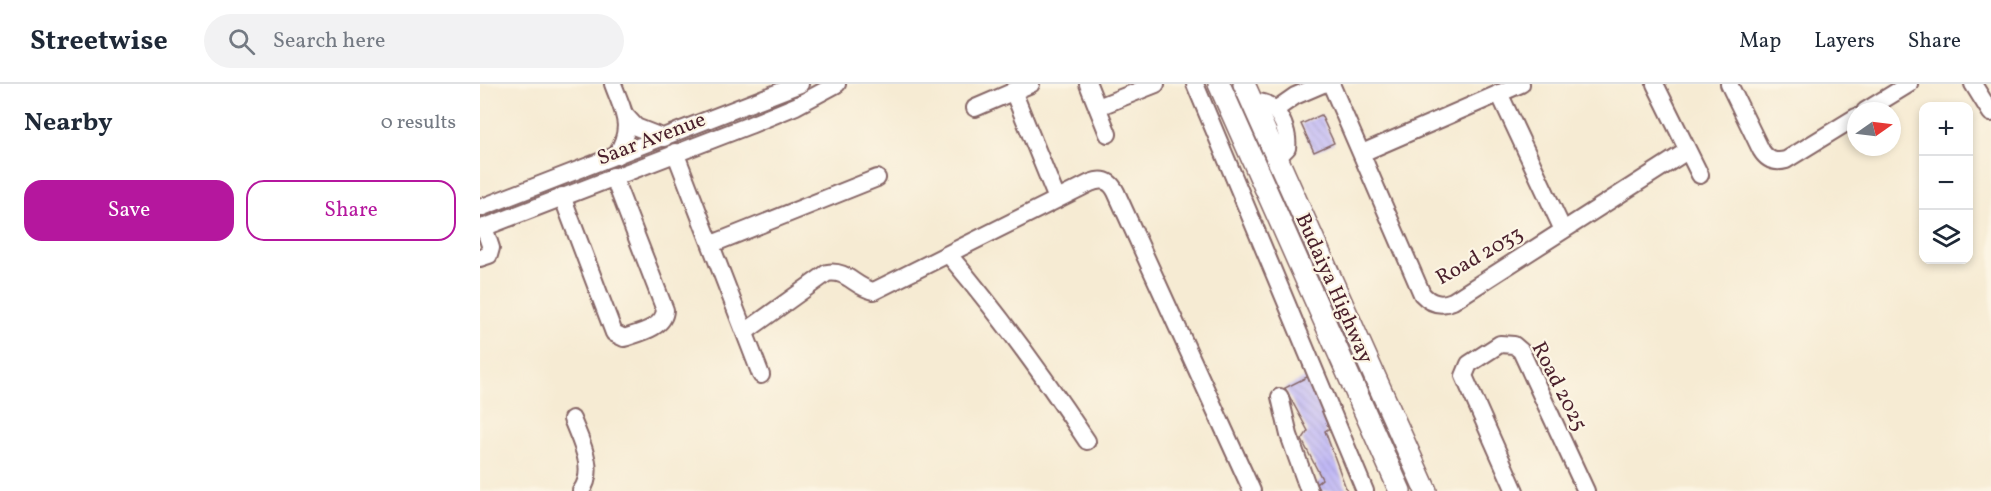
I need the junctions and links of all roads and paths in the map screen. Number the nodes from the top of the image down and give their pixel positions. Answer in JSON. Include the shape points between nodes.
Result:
{"nodes":[{"id":1,"x":613,"y":84,"type":"edge"},
{"id":2,"x":800,"y":84,"type":"edge"},
{"id":3,"x":837,"y":84,"type":"edge"},
{"id":4,"x":1030,"y":84,"type":"edge"},
{"id":5,"x":1195,"y":84,"type":"edge"},
{"id":6,"x":1219,"y":84,"type":"edge"},
{"id":7,"x":1244,"y":84,"type":"edge"},
{"id":8,"x":1323,"y":84,"type":"edge"},
{"id":9,"x":1331,"y":84,"type":"edge"},
{"id":10,"x":1521,"y":84,"type":"edge"},
{"id":11,"x":1655,"y":84,"type":"edge"},
{"id":12,"x":1729,"y":84,"type":"edge"},
{"id":13,"x":1909,"y":84,"type":"edge"},
{"id":14,"x":1973,"y":84,"type":"edge"},
{"id":15,"x":1091,"y":85,"type":"edge"},
{"id":16,"x":1152,"y":85,"type":"edge"},
{"id":17,"x":1013,"y":91,"type":"junction"},
{"id":18,"x":1499,"y":93,"type":"junction"},
{"id":19,"x":1880,"y":102,"type":"edge"},
{"id":20,"x":1253,"y":104,"type":"junction"},
{"id":21,"x":1098,"y":107,"type":"junction"},
{"id":22,"x":975,"y":108,"type":"dead end"},
{"id":23,"x":1275,"y":110,"type":"junction"},
{"id":24,"x":1991,"y":113,"type":"edge"},
{"id":25,"x":625,"y":115,"type":"junction"},
{"id":26,"x":1847,"y":123,"type":"edge"},
{"id":27,"x":1108,"y":134,"type":"dead end"},
{"id":28,"x":664,"y":138,"type":"junction"},
{"id":29,"x":1687,"y":151,"type":"junction"},
{"id":30,"x":675,"y":152,"type":"junction"},
{"id":31,"x":1362,"y":153,"type":"junction"},
{"id":32,"x":616,"y":156,"type":"junction"},
{"id":33,"x":1277,"y":158,"type":"junction"},
{"id":34,"x":1700,"y":175,"type":"dead end"},
{"id":35,"x":613,"y":176,"type":"junction"},
{"id":36,"x":878,"y":178,"type":"dead end"},
{"id":37,"x":521,"y":192,"type":"junction"},
{"id":38,"x":562,"y":196,"type":"junction"},
{"id":39,"x":480,"y":198,"type":"edge"},
{"id":40,"x":1057,"y":199,"type":"junction"},
{"id":41,"x":480,"y":208,"type":"edge"},
{"id":42,"x":482,"y":228,"type":"edge"},
{"id":43,"x":1563,"y":230,"type":"junction"},
{"id":44,"x":712,"y":244,"type":"junction"},
{"id":45,"x":949,"y":255,"type":"junction"},
{"id":46,"x":480,"y":258,"type":"edge"},
{"id":47,"x":745,"y":332,"type":"junction"},
{"id":48,"x":761,"y":375,"type":"dead end"},
{"id":49,"x":1280,"y":397,"type":"dead end"},
{"id":50,"x":572,"y":419,"type":"dead end"},
{"id":51,"x":1087,"y":441,"type":"dead end"},
{"id":52,"x":581,"y":491,"type":"edge"},
{"id":53,"x":1252,"y":491,"type":"edge"},
{"id":54,"x":1310,"y":491,"type":"edge"},
{"id":55,"x":1365,"y":491,"type":"edge"},
{"id":56,"x":1400,"y":491,"type":"edge"},
{"id":57,"x":1425,"y":491,"type":"edge"},
{"id":58,"x":1515,"y":491,"type":"edge"},
{"id":59,"x":1586,"y":491,"type":"edge"}],
"edges":[{"from":1,"to":25,"type":"street"},
{"from":2,"to":28,"type":"street","name":"Saar Avenue"},
{"from":3,"to":30,"type":"street","name":"Saar Avenue","via":[[781,111]]},
{"from":4,"to":17,"type":"street"},
{"from":5,"to":55,"type":"street"},
{"from":6,"to":56,"type":"main road","name":"Budaiya Highway"},
{"from":7,"to":20,"type":"main road","name":"Budaiya Highway"},
{"from":8,"to":23,"type":"street"},
{"from":9,"to":31,"type":"street","name":"Road 2033"},
{"from":10,"to":18,"type":"street"},
{"from":11,"to":29,"type":"street"},
{"from":12,"to":26,"type":"street","via":[[1761,150],[1774,161],[1791,158]]},
{"from":13,"to":19,"type":"street"},
{"from":14,"to":24,"type":"street"},
{"from":15,"to":21,"type":"street"},
{"from":16,"to":21,"type":"street"},
{"from":17,"to":22,"type":"street"},
{"from":17,"to":40,"type":"street"},
{"from":18,"to":31,"type":"street"},
{"from":18,"to":43,"type":"street"},
{"from":20,"to":23,"type":"street","via":[[1265,103]]},
{"from":20,"to":33,"type":"main road","name":"Budaiya Highway"},
{"from":21,"to":27,"type":"street"},
{"from":23,"to":33,"type":"street","via":[[1287,138],[1284,152]]},
{"from":25,"to":28,"type":"street","via":[[636,127]]},
{"from":25,"to":32,"type":"street","via":[[626,135]]},
{"from":28,"to":32,"type":"street","name":"Saar Avenue"},
{"from":29,"to":34,"type":"street"},
{"from":29,"to":43,"type":"street","name":"Road 2033"},
{"from":30,"to":35,"type":"street","name":"Saar Avenue"},
{"from":30,"to":44,"type":"street"},
{"from":31,"to":43,"type":"street","name":"Road 2033","via":[[1419,287],[1433,302],[1453,300]]},
{"from":32,"to":37,"type":"street","name":"Saar Avenue"},
{"from":33,"to":57,"type":"main road","name":"Budaiya Highway"},
{"from":35,"to":38,"type":"street","name":"Saar Avenue"},
{"from":35,"to":38,"type":"street","via":[[665,310],[665,316],[655,326],[624,338],[614,333]]},
{"from":36,"to":44,"type":"street"},
{"from":37,"to":39,"type":"street"},
{"from":37,"to":41,"type":"street","name":"Saar Avenue"},
{"from":38,"to":42,"type":"street","name":"Saar Avenue"},
{"from":40,"to":45,"type":"street"},
{"from":40,"to":53,"type":"street","via":[[1097,180],[1112,185]]},
{"from":42,"to":46,"type":"street","via":[[491,248],[489,255]]},
{"from":44,"to":47,"type":"street"},
{"from":45,"to":47,"type":"street","via":[[874,291],[865,290],[843,274],[827,273]]},
{"from":45,"to":51,"type":"street","via":[[1022,345]]},
{"from":47,"to":48,"type":"street"},
{"from":49,"to":54,"type":"street"},
{"from":50,"to":52,"type":"street","via":[[588,467]]},
{"from":58,"to":59,"type":"street","name":"Road 2025","via":[[1464,376],[1469,363],[1505,343],[1521,351]]}]}
